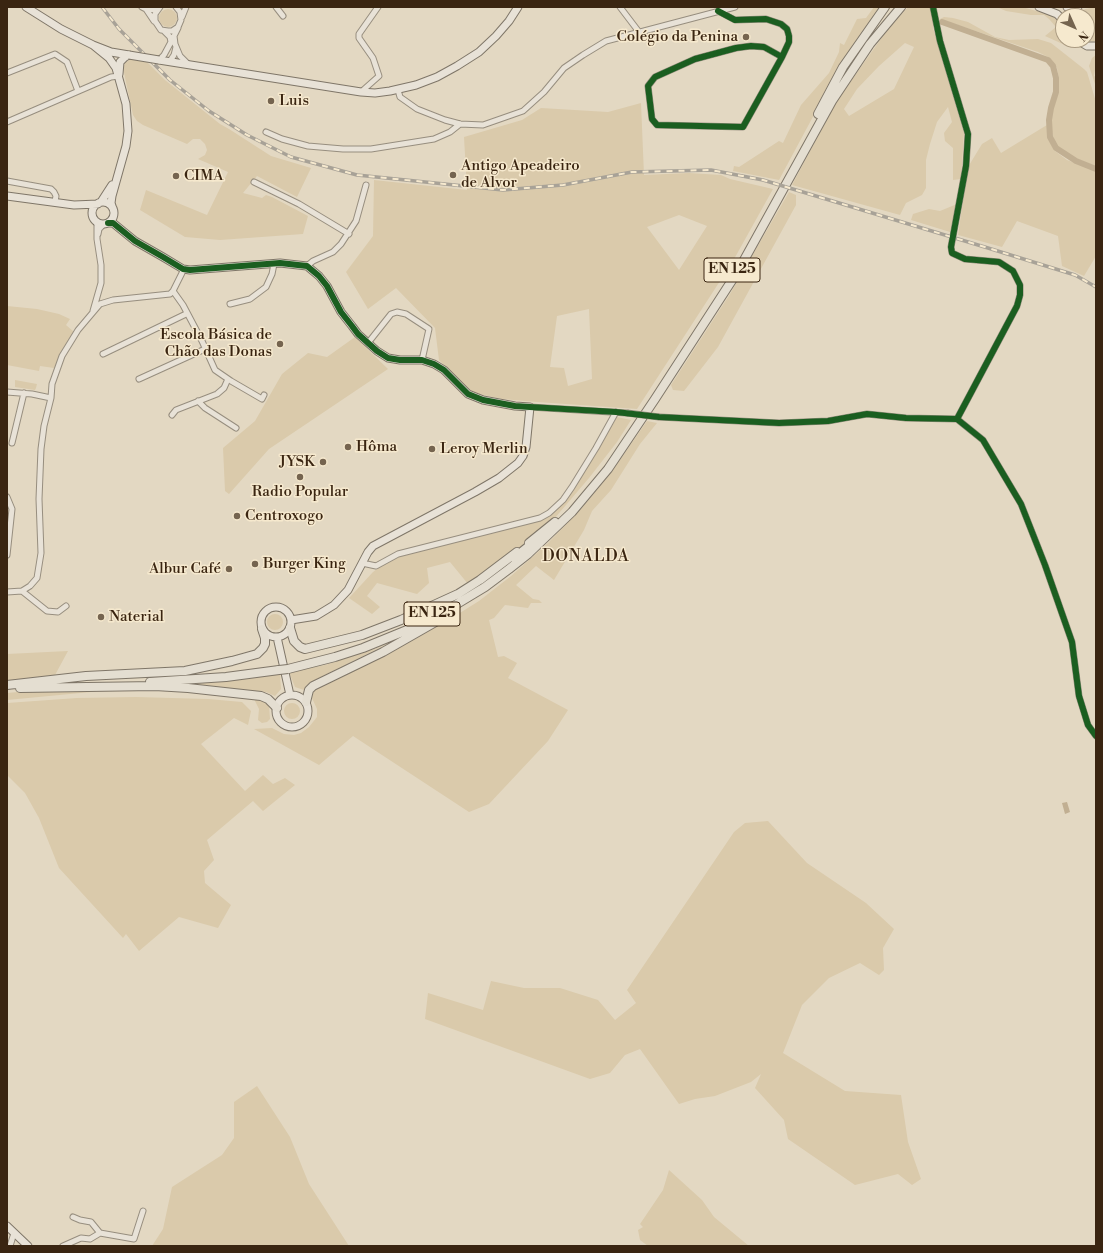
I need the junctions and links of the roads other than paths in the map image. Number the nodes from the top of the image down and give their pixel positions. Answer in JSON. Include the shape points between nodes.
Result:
{"nodes":[{"id":1,"x":26,"y":7,"type":"edge"},
{"id":2,"x":176,"y":7,"type":"edge"},
{"id":3,"x":186,"y":7,"type":"edge"},
{"id":4,"x":276,"y":7,"type":"edge"},
{"id":5,"x":378,"y":7,"type":"edge"},
{"id":6,"x":518,"y":7,"type":"edge"},
{"id":7,"x":620,"y":7,"type":"edge"},
{"id":8,"x":735,"y":7,"type":"edge"},
{"id":9,"x":885,"y":7,"type":"edge"},
{"id":10,"x":894,"y":7,"type":"edge"},
{"id":11,"x":901,"y":7,"type":"edge"},
{"id":12,"x":933,"y":7,"type":"edge"},
{"id":13,"x":1039,"y":7,"type":"edge"},
{"id":14,"x":1067,"y":7,"type":"edge"},
{"id":15,"x":1070,"y":7,"type":"edge"},
{"id":16,"x":144,"y":8,"type":"edge"},
{"id":17,"x":159,"y":8,"type":"edge"},
{"id":18,"x":718,"y":11,"type":"junction"},
{"id":19,"x":1055,"y":13,"type":"edge"},
{"id":20,"x":283,"y":16,"type":"dead end"},
{"id":21,"x":181,"y":20,"type":"junction"},
{"id":22,"x":156,"y":25,"type":"junction"},
{"id":23,"x":178,"y":27,"type":"junction"},
{"id":24,"x":164,"y":31,"type":"junction"},
{"id":25,"x":639,"y":32,"type":"junction"},
{"id":26,"x":169,"y":46,"type":"junction"},
{"id":27,"x":176,"y":46,"type":"junction"},
{"id":28,"x":110,"y":55,"type":"junction"},
{"id":29,"x":129,"y":55,"type":"junction"},
{"id":30,"x":782,"y":56,"type":"junction"},
{"id":31,"x":159,"y":60,"type":"junction"},
{"id":32,"x":170,"y":61,"type":"junction"},
{"id":33,"x":188,"y":64,"type":"junction"},
{"id":34,"x":119,"y":68,"type":"junction"},
{"id":35,"x":7,"y":73,"type":"edge"},
{"id":36,"x":119,"y":76,"type":"junction"},
{"id":37,"x":398,"y":90,"type":"junction"},
{"id":38,"x":78,"y":91,"type":"junction"},
{"id":39,"x":361,"y":92,"type":"junction"},
{"id":40,"x":818,"y":114,"type":"junction"},
{"id":41,"x":7,"y":122,"type":"edge"},
{"id":42,"x":460,"y":124,"type":"junction"},
{"id":43,"x":266,"y":132,"type":"dead end"},
{"id":44,"x":116,"y":180,"type":"junction"},
{"id":45,"x":7,"y":181,"type":"edge"},
{"id":46,"x":254,"y":182,"type":"dead end"},
{"id":47,"x":366,"y":185,"type":"dead end"},
{"id":48,"x":7,"y":196,"type":"edge"},
{"id":49,"x":55,"y":202,"type":"junction"},
{"id":50,"x":100,"y":203,"type":"junction"},
{"id":51,"x":74,"y":205,"type":"junction"},
{"id":52,"x":113,"y":210,"type":"junction"},
{"id":53,"x":100,"y":221,"type":"junction"},
{"id":54,"x":126,"y":233,"type":"junction"},
{"id":55,"x":349,"y":234,"type":"junction"},
{"id":56,"x":274,"y":264,"type":"junction"},
{"id":57,"x":307,"y":266,"type":"junction"},
{"id":58,"x":183,"y":269,"type":"junction"},
{"id":59,"x":172,"y":290,"type":"junction"},
{"id":60,"x":230,"y":304,"type":"dead end"},
{"id":61,"x":93,"y":312,"type":"junction"},
{"id":62,"x":186,"y":314,"type":"junction"},
{"id":63,"x":368,"y":343,"type":"junction"},
{"id":64,"x":205,"y":349,"type":"junction"},
{"id":65,"x":103,"y":354,"type":"dead end"},
{"id":66,"x":422,"y":360,"type":"junction"},
{"id":67,"x":139,"y":379,"type":"dead end"},
{"id":68,"x":228,"y":379,"type":"junction"},
{"id":69,"x":7,"y":392,"type":"edge"},
{"id":70,"x":24,"y":393,"type":"junction"},
{"id":71,"x":264,"y":395,"type":"dead end"},
{"id":72,"x":51,"y":398,"type":"junction"},
{"id":73,"x":198,"y":401,"type":"junction"},
{"id":74,"x":530,"y":407,"type":"junction"},
{"id":75,"x":616,"y":412,"type":"junction"},
{"id":76,"x":172,"y":415,"type":"dead end"},
{"id":77,"x":957,"y":419,"type":"junction"},
{"id":78,"x":236,"y":428,"type":"dead end"},
{"id":79,"x":12,"y":443,"type":"dead end"},
{"id":80,"x":7,"y":497,"type":"edge"},
{"id":81,"x":572,"y":512,"type":"junction"},
{"id":82,"x":555,"y":522,"type":"junction"},
{"id":83,"x":7,"y":555,"type":"edge"},
{"id":84,"x":362,"y":563,"type":"junction"},
{"id":85,"x":22,"y":591,"type":"junction"},
{"id":86,"x":7,"y":592,"type":"edge"},
{"id":87,"x":66,"y":606,"type":"dead end"},
{"id":88,"x":290,"y":624,"type":"junction"},
{"id":89,"x":262,"y":629,"type":"junction"},
{"id":90,"x":277,"y":637,"type":"junction"},
{"id":91,"x":288,"y":667,"type":"junction"},
{"id":92,"x":7,"y":687,"type":"edge"},
{"id":93,"x":290,"y":695,"type":"junction"},
{"id":94,"x":306,"y":702,"type":"junction"},
{"id":95,"x":276,"y":708,"type":"junction"},
{"id":96,"x":1096,"y":736,"type":"edge"},
{"id":97,"x":142,"y":1211,"type":"dead end"},
{"id":98,"x":73,"y":1217,"type":"dead end"},
{"id":99,"x":7,"y":1226,"type":"edge"},
{"id":100,"x":14,"y":1233,"type":"junction"},
{"id":101,"x":100,"y":1233,"type":"junction"},
{"id":102,"x":10,"y":1246,"type":"edge"},
{"id":103,"x":28,"y":1246,"type":"edge"},
{"id":104,"x":63,"y":1246,"type":"edge"}],
"edges":[{"from":1,"to":28,"type":"street"},
{"from":2,"to":21,"type":"street"},
{"from":3,"to":21,"type":"street"},
{"from":4,"to":20,"type":"street"},
{"from":5,"to":39,"type":"street","via":[[359,34],[359,38],[373,58],[380,74]]},
{"from":6,"to":37,"type":"street","via":[[509,21],[479,52],[437,77]]},
{"from":7,"to":25,"type":"street"},
{"from":8,"to":18,"type":"street"},
{"from":9,"to":40,"type":"main road","via":[[843,67]]},
{"from":10,"to":40,"type":"main road","number":"EN 125","via":[[851,61]]},
{"from":11,"to":81,"type":"main road","number":"EN 125","via":[[870,44],[832,101],[738,271],[660,392],[612,463]]},
{"from":12,"to":77,"type":"street","via":[[968,134],[966,166],[952,253],[965,259],[999,262],[1013,271],[1020,285],[1017,306]]},
{"from":13,"to":19,"type":"street"},
{"from":14,"to":15,"type":"street"},
{"from":16,"to":17,"type":"street"},
{"from":16,"to":22,"type":"street"},
{"from":17,"to":22,"type":"street","via":[[154,18]]},
{"from":18,"to":25,"type":"street"},
{"from":18,"to":30,"type":"street","via":[[735,20],[766,19],[781,24],[789,36]]},
{"from":21,"to":23,"type":"street"},
{"from":22,"to":24,"type":"street"},
{"from":23,"to":24,"type":"street","via":[[172,31]]},
{"from":23,"to":27,"type":"street","via":[[174,36]]},
{"from":24,"to":26,"type":"street","via":[[171,41]]},
{"from":25,"to":42,"type":"street","via":[[606,41],[583,55],[564,68],[544,92],[523,111],[483,125]]},
{"from":26,"to":31,"type":"street"},
{"from":26,"to":32,"type":"street"},
{"from":27,"to":32,"type":"street"},
{"from":27,"to":33,"type":"street","via":[[180,56]]},
{"from":28,"to":29,"type":"street"},
{"from":28,"to":34,"type":"street","via":[[116,56]]},
{"from":28,"to":36,"type":"street"},
{"from":29,"to":31,"type":"street","bridge":true},
{"from":29,"to":34,"type":"street","via":[[120,62]]},
{"from":30,"to":30,"type":"street","via":[[743,127],[657,125],[652,119],[648,86],[656,77],[695,59],[743,47],[764,47]]},
{"from":31,"to":32,"type":"street"},
{"from":32,"to":33,"type":"street"},
{"from":33,"to":39,"type":"street"},
{"from":34,"to":36,"type":"street"},
{"from":35,"to":38,"type":"street","via":[[56,54],[67,62]]},
{"from":36,"to":38,"type":"street","via":[[111,76]]},
{"from":36,"to":44,"type":"street","via":[[126,104],[128,130]]},
{"from":37,"to":39,"type":"street"},
{"from":37,"to":42,"type":"street","via":[[400,97],[418,109]]},
{"from":38,"to":41,"type":"street"},
{"from":40,"to":82,"type":"main road","number":"EN 125","via":[[765,214],[715,297],[620,443],[593,480]]},
{"from":42,"to":43,"type":"street","via":[[434,139],[371,148],[308,146]]},
{"from":44,"to":50,"type":"street"},
{"from":44,"to":52,"type":"street","via":[[111,203]]},
{"from":45,"to":49,"type":"street","via":[[51,189],[56,196]]},
{"from":46,"to":55,"type":"street","via":[[299,204]]},
{"from":47,"to":55,"type":"street","via":[[356,221]]},
{"from":48,"to":49,"type":"street"},
{"from":49,"to":51,"type":"street"},
{"from":50,"to":51,"type":"street"},
{"from":50,"to":52,"type":"street","via":[[107,203]]},
{"from":50,"to":53,"type":"street","via":[[93,210]]},
{"from":51,"to":53,"type":"street"},
{"from":52,"to":53,"type":"street","via":[[113,217]]},
{"from":52,"to":54,"type":"street"},
{"from":53,"to":54,"type":"street","via":[[113,224]]},
{"from":53,"to":61,"type":"street","via":[[97,239],[102,264],[101,283]]},
{"from":54,"to":58,"type":"street"},
{"from":55,"to":57,"type":"street","via":[[332,252]]},
{"from":56,"to":57,"type":"street"},
{"from":56,"to":58,"type":"street"},
{"from":56,"to":60,"type":"street","via":[[266,287],[250,299]]},
{"from":57,"to":63,"type":"street","via":[[327,286],[341,312]]},
{"from":58,"to":59,"type":"street"},
{"from":59,"to":61,"type":"street","via":[[170,294],[113,300],[100,304]]},
{"from":59,"to":62,"type":"street"},
{"from":61,"to":72,"type":"street","via":[[62,356],[52,384]]},
{"from":62,"to":64,"type":"street"},
{"from":62,"to":65,"type":"street"},
{"from":63,"to":66,"type":"street","via":[[388,358]]},
{"from":63,"to":66,"type":"street","via":[[391,314],[406,314],[429,329]]},
{"from":64,"to":67,"type":"street"},
{"from":64,"to":68,"type":"street","via":[[215,370]]},
{"from":66,"to":74,"type":"street","via":[[444,370],[468,394],[482,400]]},
{"from":68,"to":71,"type":"street","via":[[262,399]]},
{"from":68,"to":73,"type":"street","via":[[224,388],[217,394]]},
{"from":69,"to":70,"type":"street"},
{"from":70,"to":72,"type":"street"},
{"from":70,"to":79,"type":"street"},
{"from":72,"to":85,"type":"street","via":[[41,449],[41,553],[37,578]]},
{"from":73,"to":76,"type":"street","via":[[176,410]]},
{"from":73,"to":78,"type":"street"},
{"from":74,"to":75,"type":"street"},
{"from":74,"to":84,"type":"street","via":[[526,447],[518,463],[470,495],[378,543],[368,552]]},
{"from":75,"to":77,"type":"street","bridge":true,"via":[[660,417],[779,423],[828,421],[868,414]]},
{"from":75,"to":84,"type":"street","via":[[572,487],[549,513],[540,518],[398,554],[376,566]]},
{"from":77,"to":96,"type":"street","via":[[983,440],[1021,504],[1072,642],[1079,696],[1088,725]]},
{"from":80,"to":83,"type":"street","via":[[12,509]]},
{"from":81,"to":91,"type":"main road","number":"EN 125","via":[[509,569],[443,612],[363,648]]},
{"from":81,"to":94,"type":"main road","via":[[528,557],[477,596],[410,638],[313,686],[309,690]]},
{"from":82,"to":88,"type":"main road","via":[[486,576],[458,594],[379,630],[305,649],[294,641]]},
{"from":82,"to":91,"type":"main road","number":"EN 125","via":[[498,572],[458,600],[369,642]]},
{"from":84,"to":88,"type":"street","via":[[348,590],[334,605],[316,616]]},
{"from":85,"to":86,"type":"street"},
{"from":85,"to":87,"type":"street","via":[[47,610],[58,612]]},
{"from":88,"to":89,"type":"street","via":[[288,612],[271,607],[261,617]]},
{"from":88,"to":90,"type":"street","via":[[285,634]]},
{"from":89,"to":90,"type":"street","via":[[268,636]]},
{"from":89,"to":92,"type":"main road","via":[[265,638],[263,648],[257,654],[232,661],[185,671],[86,676]]},
{"from":90,"to":93,"type":"street"},
{"from":91,"to":92,"type":"main road","number":"EN 125","via":[[198,676],[58,681]]},
{"from":92,"to":95,"type":"main road","via":[[188,688],[261,696],[268,699]]},
{"from":93,"to":94,"type":"street","via":[[298,696]]},
{"from":93,"to":95,"type":"street","via":[[281,700]]},
{"from":94,"to":95,"type":"street","via":[[306,720],[293,727],[283,724]]},
{"from":97,"to":101,"type":"street","via":[[134,1239]]},
{"from":98,"to":101,"type":"street","via":[[91,1222]]},
{"from":99,"to":100,"type":"street"},
{"from":100,"to":102,"type":"street"},
{"from":100,"to":103,"type":"street"},
{"from":101,"to":104,"type":"street","via":[[90,1239],[81,1238]]}]}
